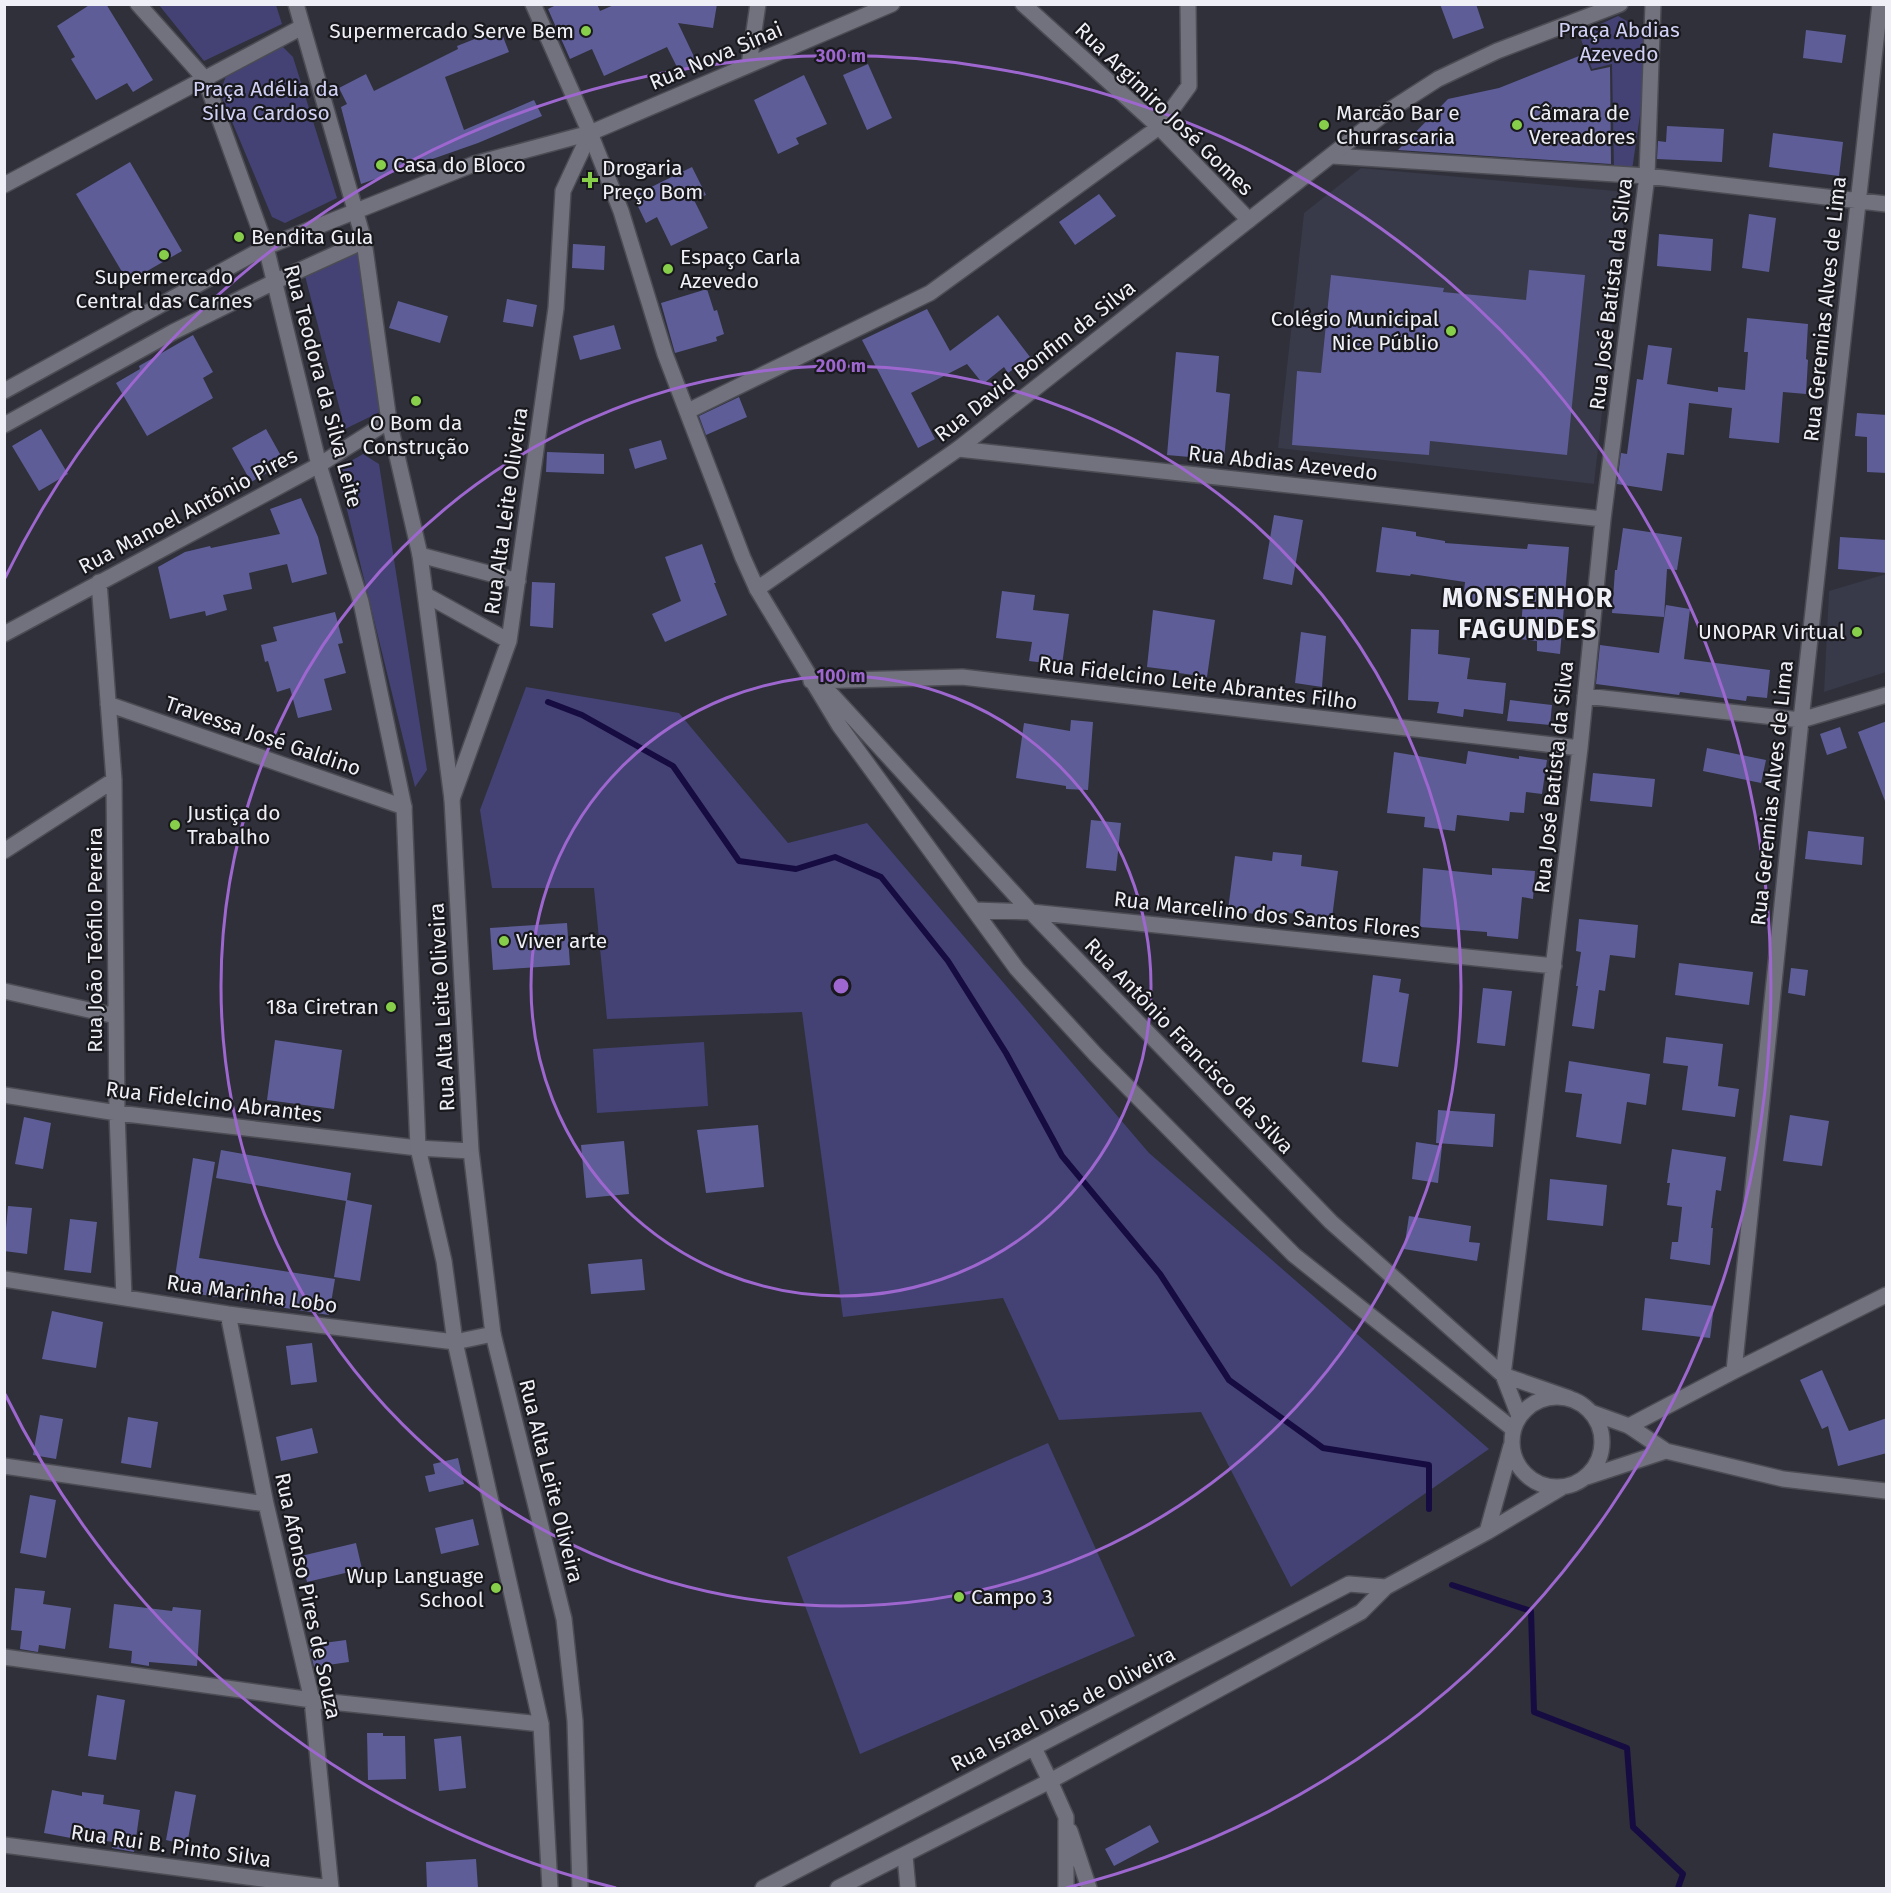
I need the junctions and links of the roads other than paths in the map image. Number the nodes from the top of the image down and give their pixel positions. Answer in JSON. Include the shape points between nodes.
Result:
{"nodes":[{"id":1,"x":138,"y":4,"type":"edge"},
{"id":2,"x":296,"y":4,"type":"edge"},
{"id":3,"x":533,"y":4,"type":"edge"},
{"id":4,"x":758,"y":4,"type":"edge"},
{"id":5,"x":892,"y":4,"type":"edge"},
{"id":6,"x":1023,"y":4,"type":"edge"},
{"id":7,"x":1188,"y":4,"type":"edge"},
{"id":8,"x":1620,"y":4,"type":"edge"},
{"id":9,"x":1653,"y":4,"type":"edge"},
{"id":10,"x":1880,"y":4,"type":"edge"},
{"id":11,"x":302,"y":27,"type":"junction"},
{"id":12,"x":750,"y":65,"type":"junction"},
{"id":13,"x":205,"y":79,"type":"junction"},
{"id":14,"x":1160,"y":127,"type":"junction"},
{"id":15,"x":590,"y":133,"type":"junction"},
{"id":16,"x":1332,"y":156,"type":"junction"},
{"id":17,"x":1647,"y":176,"type":"junction"},
{"id":18,"x":4,"y":185,"type":"edge"},
{"id":19,"x":1858,"y":201,"type":"junction"},
{"id":20,"x":1887,"y":204,"type":"edge"},
{"id":21,"x":356,"y":211,"type":"junction"},
{"id":22,"x":1249,"y":220,"type":"junction"},
{"id":23,"x":364,"y":241,"type":"junction"},
{"id":24,"x":266,"y":247,"type":"junction"},
{"id":25,"x":274,"y":282,"type":"junction"},
{"id":26,"x":4,"y":391,"type":"edge"},
{"id":27,"x":688,"y":411,"type":"junction"},
{"id":28,"x":389,"y":421,"type":"junction"},
{"id":29,"x":4,"y":426,"type":"edge"},
{"id":30,"x":958,"y":450,"type":"junction"},
{"id":31,"x":320,"y":465,"type":"junction"},
{"id":32,"x":1603,"y":519,"type":"junction"},
{"id":33,"x":420,"y":555,"type":"junction"},
{"id":34,"x":518,"y":581,"type":"junction"},
{"id":35,"x":99,"y":582,"type":"junction"},
{"id":36,"x":757,"y":589,"type":"junction"},
{"id":37,"x":426,"y":595,"type":"junction"},
{"id":38,"x":4,"y":634,"type":"edge"},
{"id":39,"x":509,"y":641,"type":"junction"},
{"id":40,"x":811,"y":681,"type":"junction"},
{"id":41,"x":1887,"y":695,"type":"edge"},
{"id":42,"x":1585,"y":696,"type":"junction"},
{"id":43,"x":108,"y":704,"type":"junction"},
{"id":44,"x":1801,"y":720,"type":"junction"},
{"id":45,"x":1580,"y":748,"type":"junction"},
{"id":46,"x":114,"y":780,"type":"junction"},
{"id":47,"x":452,"y":799,"type":"junction"},
{"id":48,"x":404,"y":807,"type":"junction"},
{"id":49,"x":4,"y":850,"type":"edge"},
{"id":50,"x":974,"y":910,"type":"junction"},
{"id":51,"x":1030,"y":912,"type":"junction"},
{"id":52,"x":1554,"y":966,"type":"junction"},
{"id":53,"x":4,"y":991,"type":"edge"},
{"id":54,"x":116,"y":1016,"type":"junction"},
{"id":55,"x":4,"y":1095,"type":"edge"},
{"id":56,"x":117,"y":1113,"type":"junction"},
{"id":57,"x":418,"y":1148,"type":"junction"},
{"id":58,"x":471,"y":1151,"type":"junction"},
{"id":59,"x":4,"y":1279,"type":"edge"},
{"id":60,"x":1887,"y":1295,"type":"edge"},
{"id":61,"x":124,"y":1298,"type":"junction"},
{"id":62,"x":228,"y":1314,"type":"junction"},
{"id":63,"x":493,"y":1334,"type":"junction"},
{"id":64,"x":455,"y":1342,"type":"junction"},
{"id":65,"x":1734,"y":1371,"type":"junction"},
{"id":66,"x":1503,"y":1375,"type":"junction"},
{"id":67,"x":1569,"y":1398,"type":"junction"},
{"id":68,"x":1593,"y":1413,"type":"junction"},
{"id":69,"x":1629,"y":1426,"type":"junction"},
{"id":70,"x":1515,"y":1430,"type":"junction"},
{"id":71,"x":1666,"y":1451,"type":"junction"},
{"id":72,"x":4,"y":1466,"type":"edge"},
{"id":73,"x":1587,"y":1477,"type":"junction"},
{"id":74,"x":1561,"y":1488,"type":"junction"},
{"id":75,"x":1887,"y":1491,"type":"edge"},
{"id":76,"x":266,"y":1504,"type":"junction"},
{"id":77,"x":1487,"y":1532,"type":"junction"},
{"id":78,"x":1386,"y":1587,"type":"junction"},
{"id":79,"x":4,"y":1657,"type":"edge"},
{"id":80,"x":312,"y":1700,"type":"junction"},
{"id":81,"x":541,"y":1724,"type":"junction"},
{"id":82,"x":1034,"y":1748,"type":"junction"},
{"id":83,"x":1050,"y":1781,"type":"junction"},
{"id":84,"x":1066,"y":1817,"type":"junction"},
{"id":85,"x":4,"y":1845,"type":"edge"},
{"id":86,"x":905,"y":1856,"type":"junction"},
{"id":87,"x":331,"y":1888,"type":"edge"},
{"id":88,"x":550,"y":1888,"type":"edge"},
{"id":89,"x":580,"y":1888,"type":"edge"},
{"id":90,"x":763,"y":1888,"type":"edge"},
{"id":91,"x":838,"y":1888,"type":"edge"},
{"id":92,"x":908,"y":1888,"type":"edge"},
{"id":93,"x":1066,"y":1888,"type":"edge"},
{"id":94,"x":1089,"y":1888,"type":"edge"}],
"edges":[{"from":1,"to":13,"type":"street","name":"Rua Teodora da Silva Leite"},
{"from":2,"to":11,"type":"street"},
{"from":3,"to":15,"type":"street","name":"Rua Antônio Francisco da Silva"},
{"from":4,"to":12,"type":"street"},
{"from":5,"to":12,"type":"street","name":"Rua Nova Sinai"},
{"from":6,"to":14,"type":"street","name":"Rua Argimiro José Gomes"},
{"from":7,"to":14,"type":"street","via":[[1189,86]]},
{"from":8,"to":16,"type":"street","via":[[1497,51],[1438,79],[1385,113]]},
{"from":9,"to":17,"type":"street","name":"Rua José Batista da Silva"},
{"from":10,"to":19,"type":"street","name":"Rua Geremias Alves de Lima"},
{"from":11,"to":13,"type":"street"},
{"from":11,"to":21,"type":"street"},
{"from":12,"to":15,"type":"street","name":"Rua Nova Sinai"},
{"from":13,"to":18,"type":"street"},
{"from":13,"to":24,"type":"street","name":"Rua Teodora da Silva Leite"},
{"from":14,"to":22,"type":"street","name":"Rua Argimiro José Gomes"},
{"from":14,"to":27,"type":"street","via":[[930,293]]},
{"from":15,"to":21,"type":"street","name":"Rua Nova Sinai","via":[[474,164]]},
{"from":15,"to":27,"type":"street","name":"Rua Antônio Francisco da Silva","via":[[621,211],[665,354]]},
{"from":15,"to":34,"type":"street","name":"Rua Alta Leite Oliveira","via":[[562,191],[556,308]]},
{"from":16,"to":17,"type":"street"},
{"from":16,"to":22,"type":"street","name":"Rua David Bonfim da Silva"},
{"from":17,"to":19,"type":"street"},
{"from":17,"to":32,"type":"street","name":"Rua José Batista da Silva"},
{"from":19,"to":20,"type":"street"},
{"from":19,"to":44,"type":"street","name":"Rua Geremias Alves de Lima"},
{"from":21,"to":23,"type":"street"},
{"from":21,"to":24,"type":"street","name":"Rua Nova Sinai"},
{"from":22,"to":30,"type":"street","name":"Rua David Bonfim da Silva"},
{"from":23,"to":25,"type":"street"},
{"from":23,"to":28,"type":"street"},
{"from":24,"to":25,"type":"street","name":"Rua Teodora da Silva Leite"},
{"from":24,"to":26,"type":"street","name":"Rua Nova Sinai"},
{"from":25,"to":29,"type":"street","via":[[173,332]]},
{"from":25,"to":31,"type":"street","name":"Rua Teodora da Silva Leite"},
{"from":27,"to":36,"type":"street","name":"Rua Antônio Francisco da Silva"},
{"from":28,"to":31,"type":"street","name":"Rua Manoel Antônio Pires"},
{"from":28,"to":33,"type":"street"},
{"from":30,"to":32,"type":"street","name":"Rua Abdias Azevedo"},
{"from":30,"to":36,"type":"street","name":"Rua David Bonfim da Silva"},
{"from":31,"to":35,"type":"street","name":"Rua Manoel Antônio Pires"},
{"from":31,"to":48,"type":"street","name":"Rua Teodora da Silva Leite","via":[[361,602]]},
{"from":32,"to":42,"type":"street","name":"Rua José Batista da Silva"},
{"from":33,"to":34,"type":"street"},
{"from":33,"to":37,"type":"street"},
{"from":34,"to":39,"type":"street","name":"Rua Alta Leite Oliveira"},
{"from":35,"to":38,"type":"street","name":"Rua Manoel Antônio Pires"},
{"from":35,"to":43,"type":"street","name":"Rua João Teófilo Pereira"},
{"from":36,"to":40,"type":"street","name":"Rua Antônio Francisco da Silva"},
{"from":37,"to":39,"type":"street"},
{"from":37,"to":47,"type":"street"},
{"from":39,"to":47,"type":"street","name":"Rua Alta Leite Oliveira"},
{"from":40,"to":45,"type":"street","name":"Rua Fidelcino Leite Abrantes Filho","via":[[962,677]]},
{"from":40,"to":50,"type":"street","name":"Rua Antônio Francisco da Silva"},
{"from":40,"to":51,"type":"street","name":"Rua Antônio Francisco da Silva","via":[[832,695]]},
{"from":41,"to":44,"type":"street"},
{"from":42,"to":44,"type":"street"},
{"from":42,"to":45,"type":"street","name":"Rua José Batista da Silva"},
{"from":43,"to":46,"type":"street","name":"Rua João Teófilo Pereira"},
{"from":43,"to":48,"type":"street","name":"Travessa José Galdino"},
{"from":44,"to":65,"type":"street","name":"Rua Geremias Alves de Lima"},
{"from":45,"to":52,"type":"street","name":"Rua José Batista da Silva"},
{"from":46,"to":49,"type":"street"},
{"from":46,"to":54,"type":"street","name":"Rua João Teófilo Pereira"},
{"from":47,"to":58,"type":"street","name":"Rua Alta Leite Oliveira"},
{"from":48,"to":57,"type":"street","name":"Rua Alta Leite Oliveira"},
{"from":50,"to":51,"type":"street","name":"Rua Marcelino dos Santos Flores"},
{"from":50,"to":70,"type":"street","name":"Rua Antônio Francisco da Silva","via":[[1017,969],[1294,1255]]},
{"from":51,"to":52,"type":"street","name":"Rua Marcelino dos Santos Flores"},
{"from":51,"to":66,"type":"street","name":"Rua Antônio Francisco da Silva","via":[[1331,1222]]},
{"from":52,"to":66,"type":"street","name":"Rua José Batista da Silva"},
{"from":53,"to":54,"type":"street"},
{"from":54,"to":56,"type":"street","name":"Rua João Teófilo Pereira"},
{"from":55,"to":56,"type":"street","name":"Rua Fidelcino Abrantes"},
{"from":56,"to":57,"type":"street","name":"Rua Fidelcino Abrantes"},
{"from":56,"to":61,"type":"street","name":"Rua João Teófilo Pereira"},
{"from":57,"to":58,"type":"street","name":"Rua Fidelcino Abrantes"},
{"from":57,"to":64,"type":"street","name":"Rua Alta Leite Oliveira","via":[[444,1261]]},
{"from":58,"to":63,"type":"street","name":"Rua Alta Leite Oliveira"},
{"from":59,"to":61,"type":"street","name":"Rua Marinha Lobo"},
{"from":60,"to":65,"type":"street"},
{"from":61,"to":62,"type":"street","name":"Rua Marinha Lobo"},
{"from":62,"to":64,"type":"street","name":"Rua Marinha Lobo"},
{"from":62,"to":76,"type":"street","name":"Rua Afonso Pires de Souza"},
{"from":63,"to":64,"type":"street","name":"Rua Marinha Lobo"},
{"from":63,"to":89,"type":"street","name":"Rua Alta Leite Oliveira","via":[[564,1619],[575,1721]]},
{"from":64,"to":81,"type":"street","name":"Rua Alta Leite Oliveira"},
{"from":65,"to":69,"type":"street"},
{"from":66,"to":67,"type":"street","name":"Rua Antônio Francisco da Silva"},
{"from":66,"to":70,"type":"street"},
{"from":67,"to":68,"type":"street"},
{"from":67,"to":70,"type":"street","via":[[1541,1399]]},
{"from":68,"to":69,"type":"street"},
{"from":68,"to":73,"type":"street","via":[[1603,1440],[1596,1467]]},
{"from":69,"to":71,"type":"street"},
{"from":70,"to":74,"type":"street","via":[[1515,1459],[1533,1481]]},
{"from":70,"to":77,"type":"street"},
{"from":71,"to":73,"type":"street"},
{"from":71,"to":75,"type":"street","via":[[1783,1479]]},
{"from":72,"to":76,"type":"street"},
{"from":73,"to":74,"type":"street"},
{"from":74,"to":77,"type":"street"},
{"from":76,"to":80,"type":"street","name":"Rua Afonso Pires de Souza"},
{"from":77,"to":78,"type":"street"},
{"from":78,"to":82,"type":"street","name":"Rua Israel Dias de Oliveira","via":[[1349,1584]]},
{"from":78,"to":83,"type":"street","via":[[1361,1611]]},
{"from":79,"to":80,"type":"street"},
{"from":80,"to":81,"type":"street"},
{"from":80,"to":87,"type":"street","name":"Rua Afonso Pires de Souza"},
{"from":81,"to":88,"type":"street","name":"Rua Alta Leite Oliveira"},
{"from":82,"to":83,"type":"street"},
{"from":82,"to":90,"type":"street","name":"Rua Israel Dias de Oliveira"},
{"from":83,"to":84,"type":"street"},
{"from":83,"to":86,"type":"street"},
{"from":84,"to":93,"type":"street"},
{"from":84,"to":94,"type":"street"},
{"from":85,"to":87,"type":"street","name":"Rua Rui B. Pinto Silva"},
{"from":86,"to":91,"type":"street"},
{"from":86,"to":92,"type":"street"}]}
